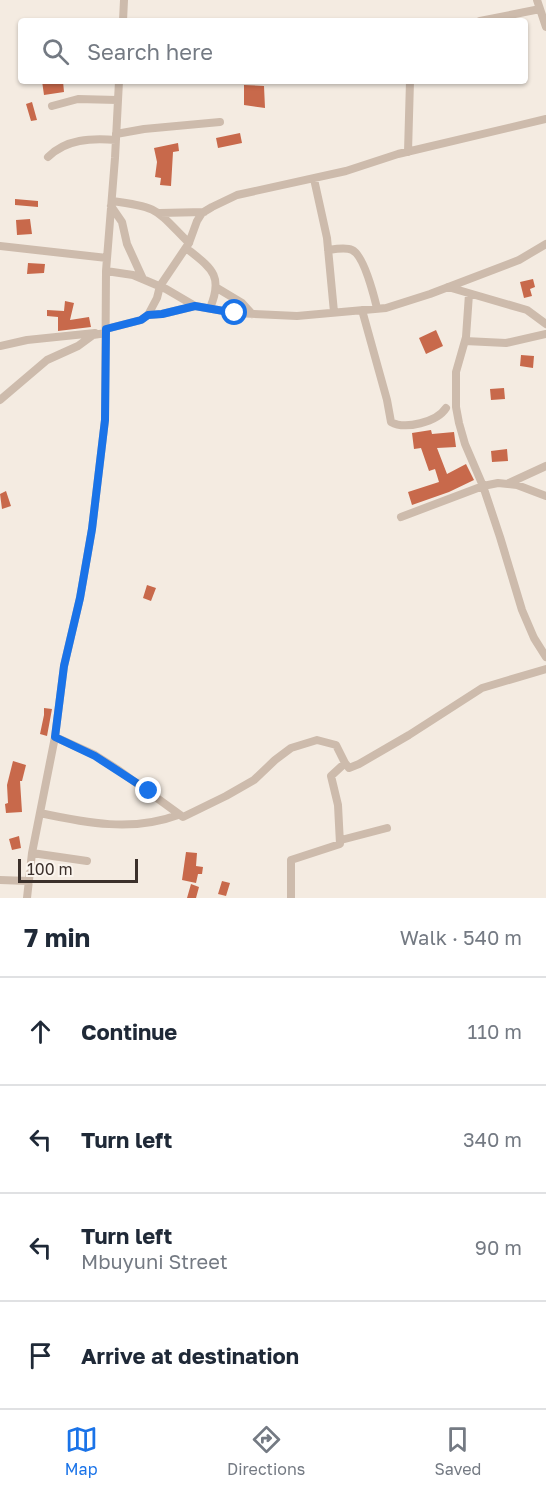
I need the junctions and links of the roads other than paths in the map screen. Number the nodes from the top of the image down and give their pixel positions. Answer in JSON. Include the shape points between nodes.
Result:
{"nodes":[{"id":1,"x":124,"y":0,"type":"edge"},
{"id":2,"x":537,"y":0,"type":"edge"},
{"id":3,"x":540,"y":9,"type":"junction"},
{"id":4,"x":123,"y":18,"type":"edge"},
{"id":5,"x":495,"y":18,"type":"edge"},
{"id":6,"x":546,"y":27,"type":"edge"},
{"id":7,"x":119,"y":84,"type":"edge"},
{"id":8,"x":410,"y":84,"type":"edge"},
{"id":9,"x":117,"y":100,"type":"junction"},
{"id":10,"x":52,"y":106,"type":"dead end"},
{"id":11,"x":546,"y":119,"type":"edge"},
{"id":12,"x":220,"y":122,"type":"dead end"},
{"id":13,"x":116,"y":137,"type":"junction"},
{"id":14,"x":408,"y":152,"type":"junction"},
{"id":15,"x":48,"y":157,"type":"dead end"},
{"id":16,"x":314,"y":179,"type":"junction"},
{"id":17,"x":112,"y":203,"type":"junction"},
{"id":18,"x":204,"y":212,"type":"junction"},
{"id":19,"x":160,"y":213,"type":"junction"},
{"id":20,"x":546,"y":244,"type":"edge"},
{"id":21,"x":0,"y":246,"type":"edge"},
{"id":22,"x":188,"y":246,"type":"junction"},
{"id":23,"x":328,"y":250,"type":"junction"},
{"id":24,"x":107,"y":258,"type":"junction"},
{"id":25,"x":106,"y":271,"type":"junction"},
{"id":26,"x":143,"y":279,"type":"junction"},
{"id":27,"x":160,"y":286,"type":"junction"},
{"id":28,"x":448,"y":287,"type":"junction"},
{"id":29,"x":217,"y":288,"type":"junction"},
{"id":30,"x":469,"y":294,"type":"junction"},
{"id":31,"x":195,"y":306,"type":"junction"},
{"id":32,"x":210,"y":308,"type":"junction"},
{"id":33,"x":377,"y":308,"type":"junction"},
{"id":34,"x":362,"y":310,"type":"junction"},
{"id":35,"x":334,"y":312,"type":"junction"},
{"id":36,"x":252,"y":314,"type":"junction"},
{"id":37,"x":148,"y":315,"type":"junction"},
{"id":38,"x":546,"y":324,"type":"edge"},
{"id":39,"x":106,"y":331,"type":"junction"},
{"id":40,"x":96,"y":333,"type":"junction"},
{"id":41,"x":546,"y":334,"type":"edge"},
{"id":42,"x":465,"y":341,"type":"junction"},
{"id":43,"x":0,"y":346,"type":"edge"},
{"id":44,"x":0,"y":400,"type":"edge"},
{"id":45,"x":446,"y":408,"type":"dead end"},
{"id":46,"x":546,"y":466,"type":"edge"},
{"id":47,"x":507,"y":484,"type":"junction"},
{"id":48,"x":483,"y":486,"type":"junction"},
{"id":49,"x":546,"y":496,"type":"edge"},
{"id":50,"x":401,"y":517,"type":"dead end"},
{"id":51,"x":546,"y":657,"type":"edge"},
{"id":52,"x":546,"y":669,"type":"edge"},
{"id":53,"x":55,"y":737,"type":"junction"},
{"id":54,"x":345,"y":763,"type":"junction"},
{"id":55,"x":40,"y":813,"type":"junction"},
{"id":56,"x":178,"y":815,"type":"junction"},
{"id":57,"x":387,"y":828,"type":"dead end"},
{"id":58,"x":341,"y":840,"type":"junction"},
{"id":59,"x":32,"y":853,"type":"junction"},
{"id":60,"x":87,"y":861,"type":"dead end"},
{"id":61,"x":0,"y":880,"type":"edge"},
{"id":62,"x":29,"y":881,"type":"junction"},
{"id":63,"x":27,"y":898,"type":"edge"},
{"id":64,"x":291,"y":898,"type":"edge"}],
"edges":[{"from":1,"to":4,"type":"street"},
{"from":2,"to":3,"type":"street"},
{"from":3,"to":5,"type":"street"},
{"from":3,"to":6,"type":"street"},
{"from":7,"to":9,"type":"street"},
{"from":8,"to":14,"type":"street"},
{"from":9,"to":10,"type":"street","via":[[78,99]]},
{"from":9,"to":13,"type":"street"},
{"from":11,"to":14,"type":"street"},
{"from":12,"to":13,"type":"street","via":[[144,129]]},
{"from":13,"to":15,"type":"street","via":[[70,142]]},
{"from":13,"to":17,"type":"street"},
{"from":14,"to":16,"type":"street"},
{"from":16,"to":18,"type":"street","via":[[237,195]]},
{"from":16,"to":23,"type":"street"},
{"from":17,"to":19,"type":"street","via":[[136,203]]},
{"from":17,"to":24,"type":"street"},
{"from":17,"to":26,"type":"street"},
{"from":18,"to":19,"type":"street"},
{"from":18,"to":22,"type":"street","via":[[196,221]]},
{"from":19,"to":22,"type":"street"},
{"from":20,"to":28,"type":"street","via":[[519,260]]},
{"from":21,"to":24,"type":"street"},
{"from":22,"to":27,"type":"street"},
{"from":22,"to":29,"type":"street","via":[[211,271]]},
{"from":23,"to":33,"type":"street","via":[[352,250],[358,254]]},
{"from":23,"to":35,"type":"street"},
{"from":24,"to":25,"type":"street"},
{"from":25,"to":26,"type":"street"},
{"from":25,"to":39,"type":"street"},
{"from":26,"to":27,"type":"street"},
{"from":27,"to":31,"type":"street"},
{"from":27,"to":37,"type":"street"},
{"from":28,"to":30,"type":"street"},
{"from":28,"to":33,"type":"street"},
{"from":29,"to":32,"type":"street"},
{"from":29,"to":36,"type":"street"},
{"from":30,"to":38,"type":"street","via":[[527,310]]},
{"from":30,"to":42,"type":"street"},
{"from":31,"to":32,"type":"street"},
{"from":31,"to":37,"type":"street"},
{"from":32,"to":36,"type":"street"},
{"from":33,"to":34,"type":"street"},
{"from":34,"to":35,"type":"street"},
{"from":34,"to":45,"type":"street","via":[[391,422],[399,425],[434,420]]},
{"from":35,"to":36,"type":"street"},
{"from":37,"to":39,"type":"street"},
{"from":39,"to":40,"type":"street"},
{"from":39,"to":53,"type":"street","via":[[105,420],[92,529],[64,666]]},
{"from":40,"to":43,"type":"street"},
{"from":40,"to":44,"type":"street","via":[[47,360]]},
{"from":41,"to":42,"type":"street","via":[[506,343]]},
{"from":42,"to":48,"type":"street","via":[[456,372],[456,407],[465,444]]},
{"from":46,"to":47,"type":"street"},
{"from":47,"to":48,"type":"street"},
{"from":47,"to":49,"type":"street"},
{"from":48,"to":50,"type":"street"},
{"from":48,"to":51,"type":"street","via":[[522,610]]},
{"from":52,"to":54,"type":"street","via":[[482,688],[359,764],[350,768]]},
{"from":53,"to":55,"type":"street"},
{"from":53,"to":56,"type":"street","via":[[95,756]]},
{"from":54,"to":56,"type":"street","via":[[339,748],[332,743],[307,743],[291,748],[254,780],[226,796],[185,816]]},
{"from":54,"to":58,"type":"street","via":[[331,776]]},
{"from":55,"to":56,"type":"street","via":[[133,826]]},
{"from":55,"to":59,"type":"street"},
{"from":57,"to":58,"type":"street"},
{"from":58,"to":64,"type":"street","via":[[337,847],[291,860]]},
{"from":59,"to":60,"type":"street"},
{"from":59,"to":62,"type":"street"},
{"from":61,"to":62,"type":"street"},
{"from":62,"to":63,"type":"street"}]}
